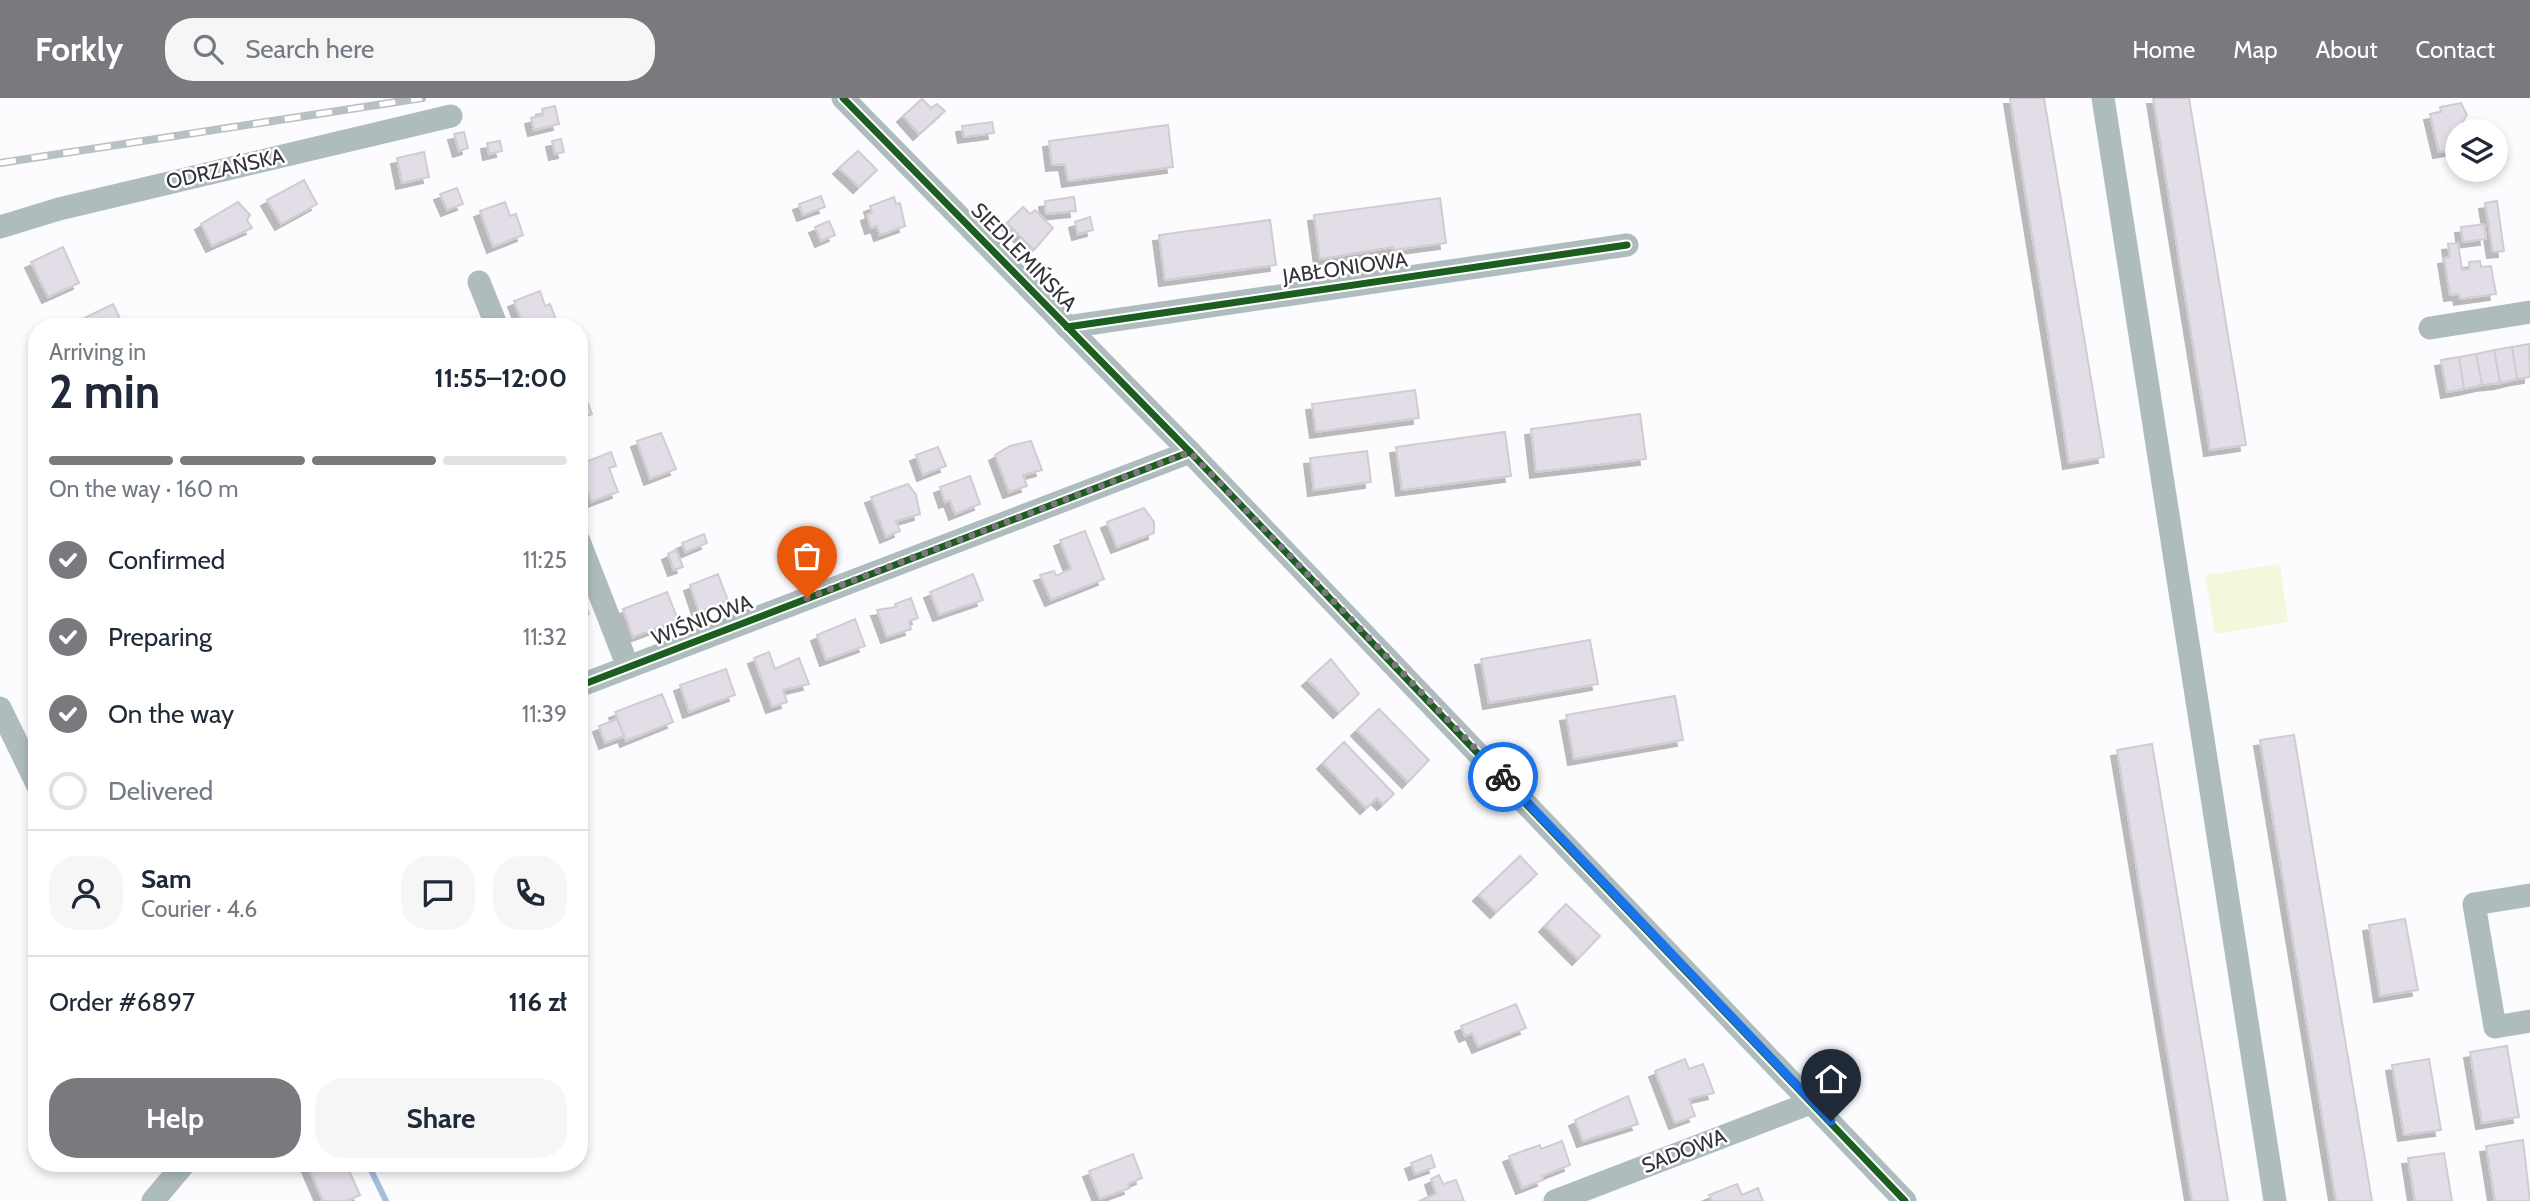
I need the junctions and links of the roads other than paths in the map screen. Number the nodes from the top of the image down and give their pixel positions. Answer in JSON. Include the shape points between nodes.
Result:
{"nodes":[{"id":1,"x":843,"y":98,"type":"edge"},
{"id":2,"x":2103,"y":98,"type":"edge"},
{"id":3,"x":451,"y":116,"type":"dead end"},
{"id":4,"x":0,"y":227,"type":"edge"},
{"id":5,"x":1627,"y":245,"type":"dead end"},
{"id":6,"x":479,"y":282,"type":"dead end"},
{"id":7,"x":2530,"y":312,"type":"edge"},
{"id":8,"x":493,"y":318,"type":"edge"},
{"id":9,"x":1068,"y":327,"type":"junction"},
{"id":10,"x":2430,"y":328,"type":"dead end"},
{"id":11,"x":1190,"y":452,"type":"junction"},
{"id":12,"x":588,"y":564,"type":"edge"},
{"id":13,"x":628,"y":667,"type":"junction"},
{"id":14,"x":588,"y":683,"type":"edge"},
{"id":15,"x":0,"y":708,"type":"edge"},
{"id":16,"x":28,"y":766,"type":"edge"},
{"id":17,"x":2530,"y":895,"type":"edge"},
{"id":18,"x":2530,"y":1021,"type":"edge"},
{"id":19,"x":1813,"y":1102,"type":"junction"},
{"id":20,"x":177,"y":1172,"type":"edge"},
{"id":21,"x":1559,"y":1200,"type":"edge"},
{"id":22,"x":153,"y":1201,"type":"edge"},
{"id":23,"x":1905,"y":1201,"type":"edge"},
{"id":24,"x":2276,"y":1201,"type":"edge"}],
"edges":[{"from":1,"to":9,"type":"street","name":"SIEDLEMIŃSKA"},
{"from":2,"to":24,"type":"street"},
{"from":3,"to":4,"type":"street","name":"ODRZAŃSKA","via":[[59,208]]},
{"from":5,"to":9,"type":"street","name":"JABŁONIOWA"},
{"from":6,"to":8,"type":"street"},
{"from":7,"to":10,"type":"street"},
{"from":9,"to":11,"type":"street","name":"SIEDLEMIŃSKA"},
{"from":11,"to":13,"type":"street","name":"WIŚNIOWA"},
{"from":11,"to":19,"type":"street","name":"SIEDLEMIŃSKA"},
{"from":12,"to":13,"type":"street"},
{"from":13,"to":14,"type":"street","name":"WIŚNIOWA"},
{"from":15,"to":16,"type":"street"},
{"from":17,"to":18,"type":"street","via":[[2474,904],[2495,1027]]},
{"from":19,"to":21,"type":"street","name":"SADOWA"},
{"from":19,"to":23,"type":"street","name":"SIEDLEMIŃSKA"},
{"from":20,"to":22,"type":"street"}]}
